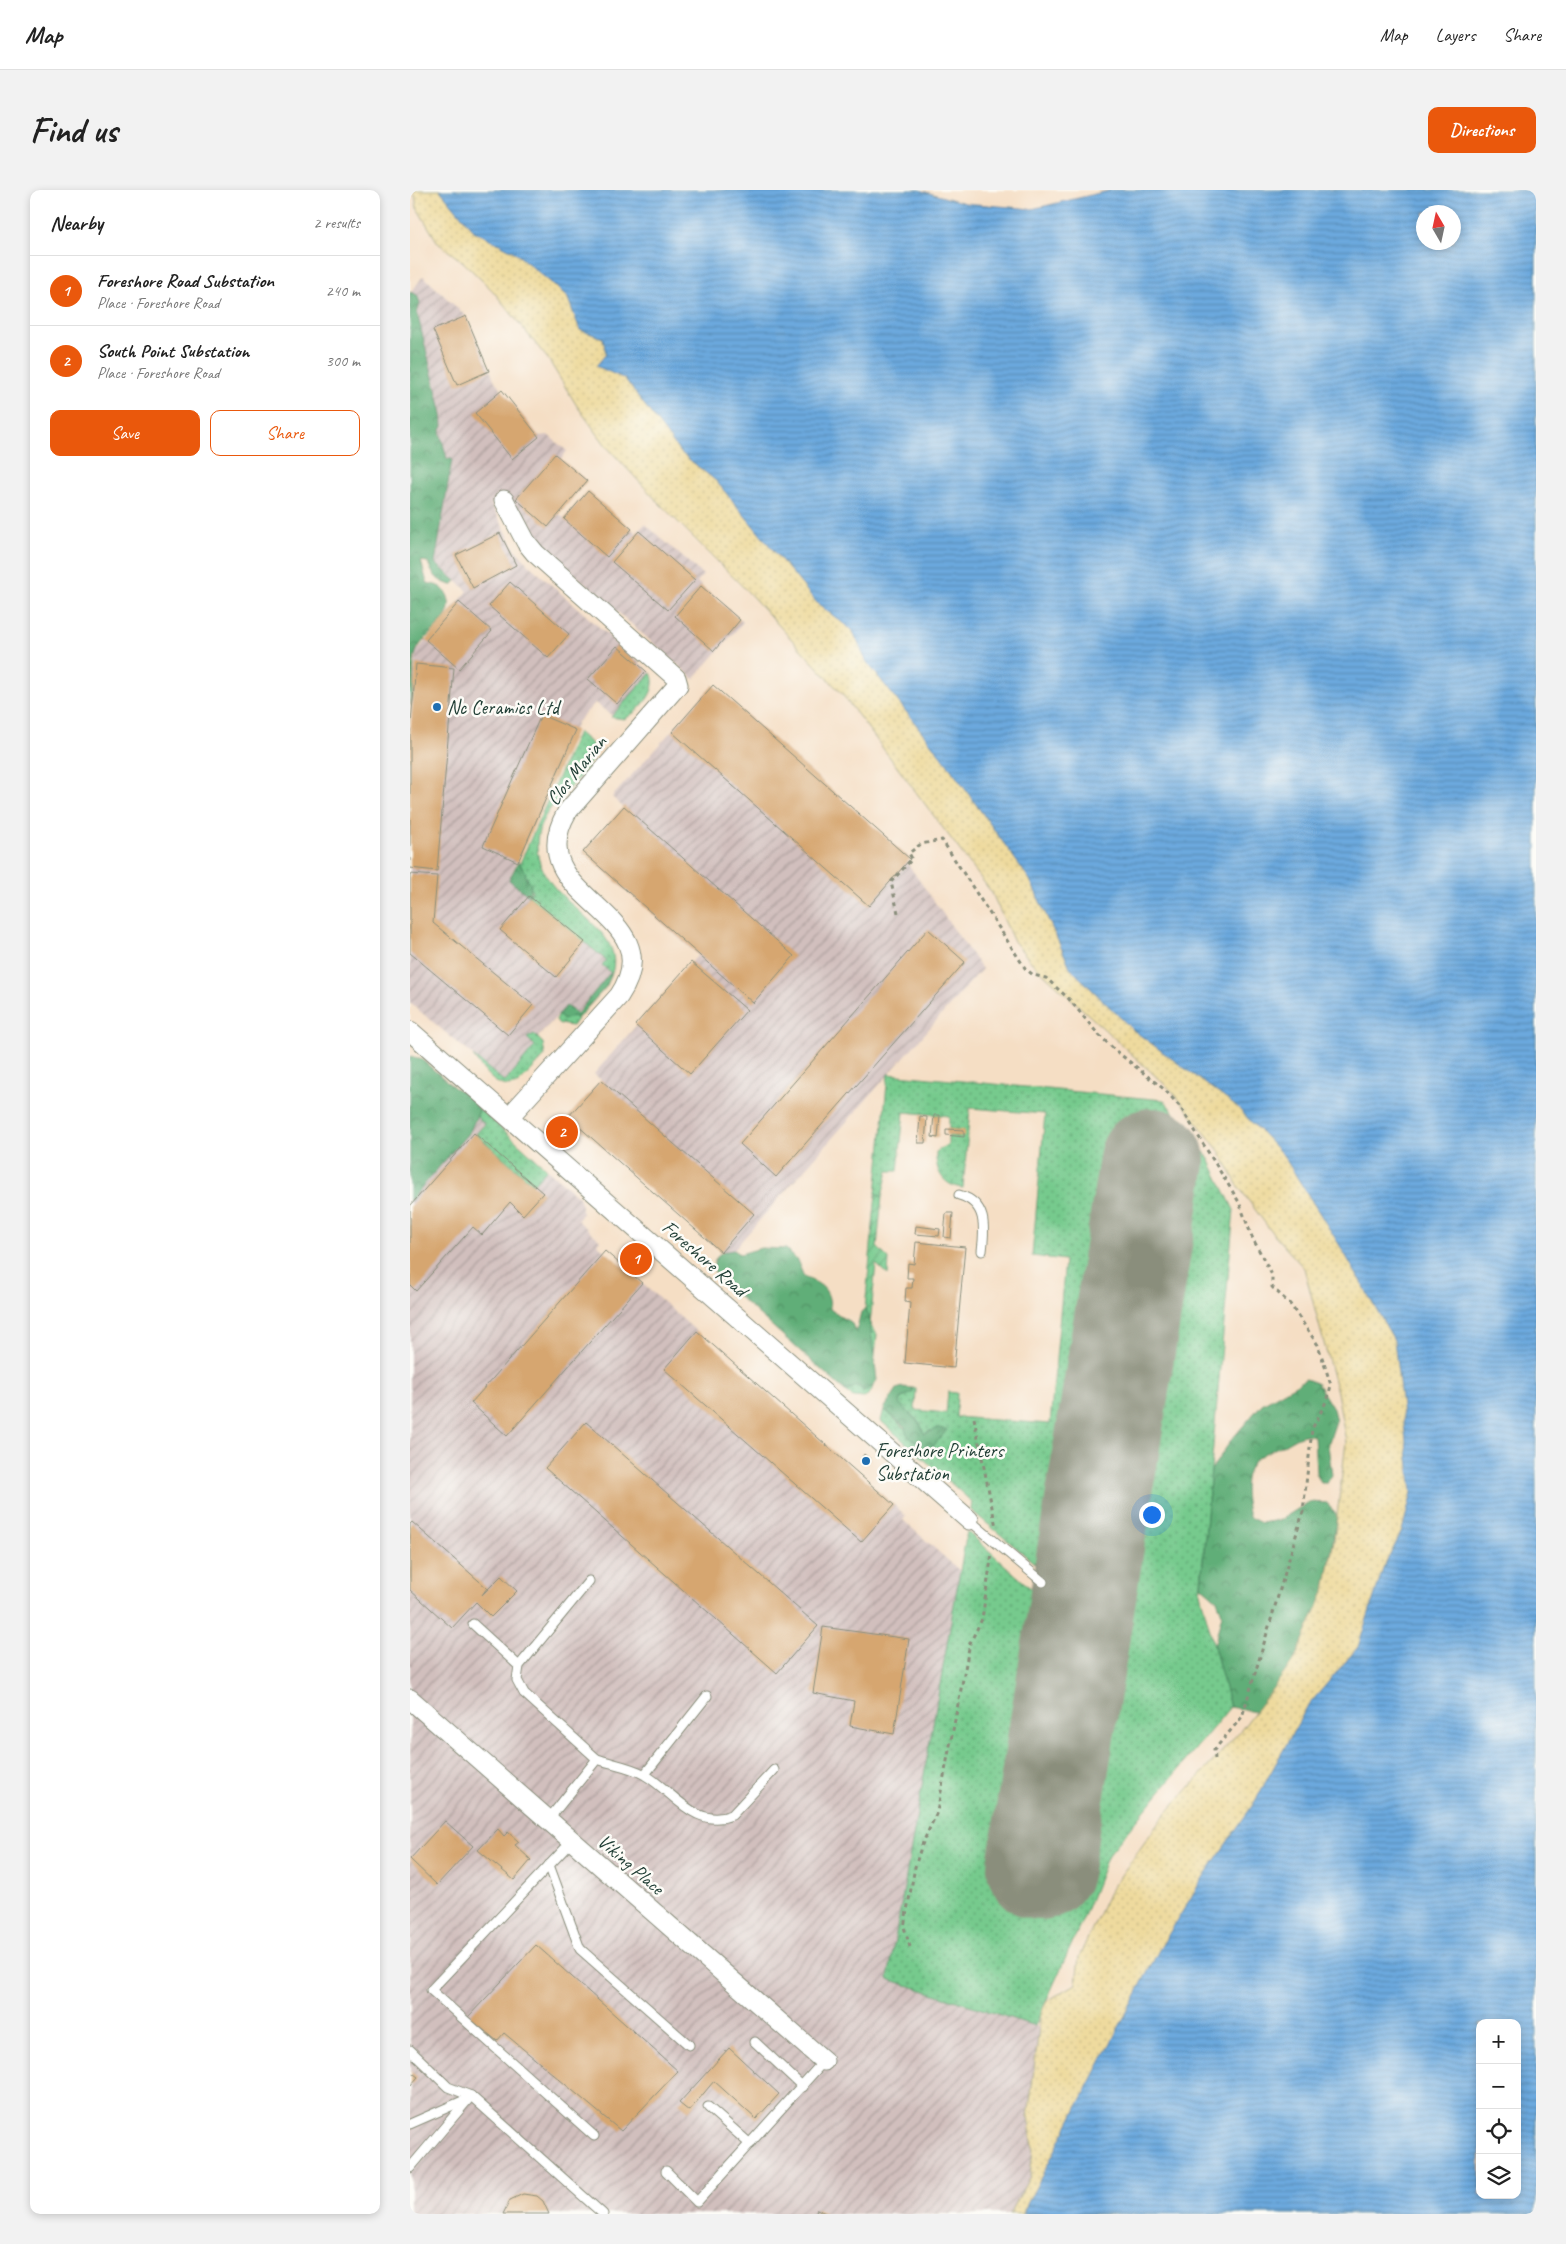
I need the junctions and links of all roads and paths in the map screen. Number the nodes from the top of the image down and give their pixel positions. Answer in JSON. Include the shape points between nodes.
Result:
{"nodes":[{"id":1,"x":504,"y":500,"type":"dead end"},
{"id":2,"x":898,"y":913,"type":"dead end"},
{"id":3,"x":410,"y":1030,"type":"edge"},
{"id":4,"x":510,"y":1116,"type":"junction"},
{"id":5,"x":959,"y":1195,"type":"dead end"},
{"id":6,"x":982,"y":1251,"type":"dead end"},
{"id":7,"x":974,"y":1418,"type":"dead end"},
{"id":8,"x":969,"y":1520,"type":"joint"},
{"id":9,"x":994,"y":1541,"type":"junction"},
{"id":10,"x":589,"y":1581,"type":"dead end"},
{"id":11,"x":1043,"y":1582,"type":"dead end"},
{"id":12,"x":473,"y":1624,"type":"dead end"},
{"id":13,"x":519,"y":1666,"type":"junction"},
{"id":14,"x":707,"y":1696,"type":"dead end"},
{"id":15,"x":410,"y":1699,"type":"edge"},
{"id":16,"x":597,"y":1758,"type":"junction"},
{"id":17,"x":1214,"y":1760,"type":"dead end"},
{"id":18,"x":774,"y":1770,"type":"dead end"},
{"id":19,"x":645,"y":1774,"type":"junction"},
{"id":20,"x":548,"y":1820,"type":"junction"},
{"id":21,"x":572,"y":1841,"type":"junction"},
{"id":22,"x":549,"y":1865,"type":"junction"},
{"id":23,"x":910,"y":1947,"type":"dead end"},
{"id":24,"x":755,"y":2042,"type":"dead end"},
{"id":25,"x":689,"y":2045,"type":"dead end"},
{"id":26,"x":410,"y":2050,"type":"edge"},
{"id":27,"x":824,"y":2061,"type":"joint"},
{"id":28,"x":803,"y":2087,"type":"junction"},
{"id":29,"x":472,"y":2096,"type":"junction"},
{"id":30,"x":708,"y":2106,"type":"dead end"},
{"id":31,"x":410,"y":2124,"type":"edge"},
{"id":32,"x":594,"y":2136,"type":"dead end"},
{"id":33,"x":750,"y":2144,"type":"junction"},
{"id":34,"x":410,"y":2168,"type":"edge"},
{"id":35,"x":666,"y":2172,"type":"dead end"},
{"id":36,"x":603,"y":2214,"type":"edge"}],
"edges":[{"from":1,"to":4,"type":"street","name":"Clos Marian","via":[[535,553],[676,678],[678,685],[567,812],[556,840],[558,861],[567,877],[613,920],[626,937],[632,957],[630,976],[619,996]]},
{"from":2,"to":17,"type":"path","via":[[891,882],[912,859],[909,853],[921,844],[942,840],[1024,968],[1033,975],[1046,978],[1070,999],[1097,1033],[1181,1108],[1239,1202],[1252,1237],[1272,1275],[1272,1288],[1304,1323],[1327,1368],[1328,1398],[1312,1429],[1303,1512],[1242,1717],[1214,1750]]},
{"from":3,"to":4,"type":"street","name":"Foreshore Road"},
{"from":4,"to":8,"type":"street","name":"Foreshore Road"},
{"from":5,"to":6,"type":"lane","via":[[976,1203],[981,1212],[984,1220]]},
{"from":7,"to":9,"type":"path","via":[[996,1527]]},
{"from":8,"to":9,"type":"lane"},
{"from":9,"to":11,"type":"lane"},
{"from":9,"to":23,"type":"path","via":[[982,1618],[970,1643],[937,1812],[920,1847],[915,1867],[904,1927]]},
{"from":10,"to":13,"type":"lane"},
{"from":12,"to":13,"type":"lane"},
{"from":13,"to":16,"type":"lane","via":[[517,1680],[524,1692]]},
{"from":14,"to":19,"type":"lane"},
{"from":15,"to":20,"type":"street","name":"Viking Place"},
{"from":16,"to":19,"type":"lane"},
{"from":16,"to":20,"type":"lane"},
{"from":18,"to":19,"type":"lane","via":[[732,1815],[722,1819],[705,1819]]},
{"from":20,"to":21,"type":"street","name":"Viking Place"},
{"from":21,"to":22,"type":"lane"},
{"from":21,"to":27,"type":"street","name":"Viking Place"},
{"from":22,"to":25,"type":"lane","via":[[580,1949]]},
{"from":22,"to":32,"type":"lane","via":[[431,1990]]},
{"from":24,"to":28,"type":"lane"},
{"from":26,"to":29,"type":"lane","via":[[448,2088]]},
{"from":27,"to":28,"type":"lane"},
{"from":28,"to":33,"type":"lane"},
{"from":29,"to":31,"type":"lane"},
{"from":29,"to":34,"type":"lane"},
{"from":29,"to":36,"type":"lane"},
{"from":30,"to":33,"type":"lane"},
{"from":33,"to":35,"type":"lane","via":[[698,2202]]}]}
